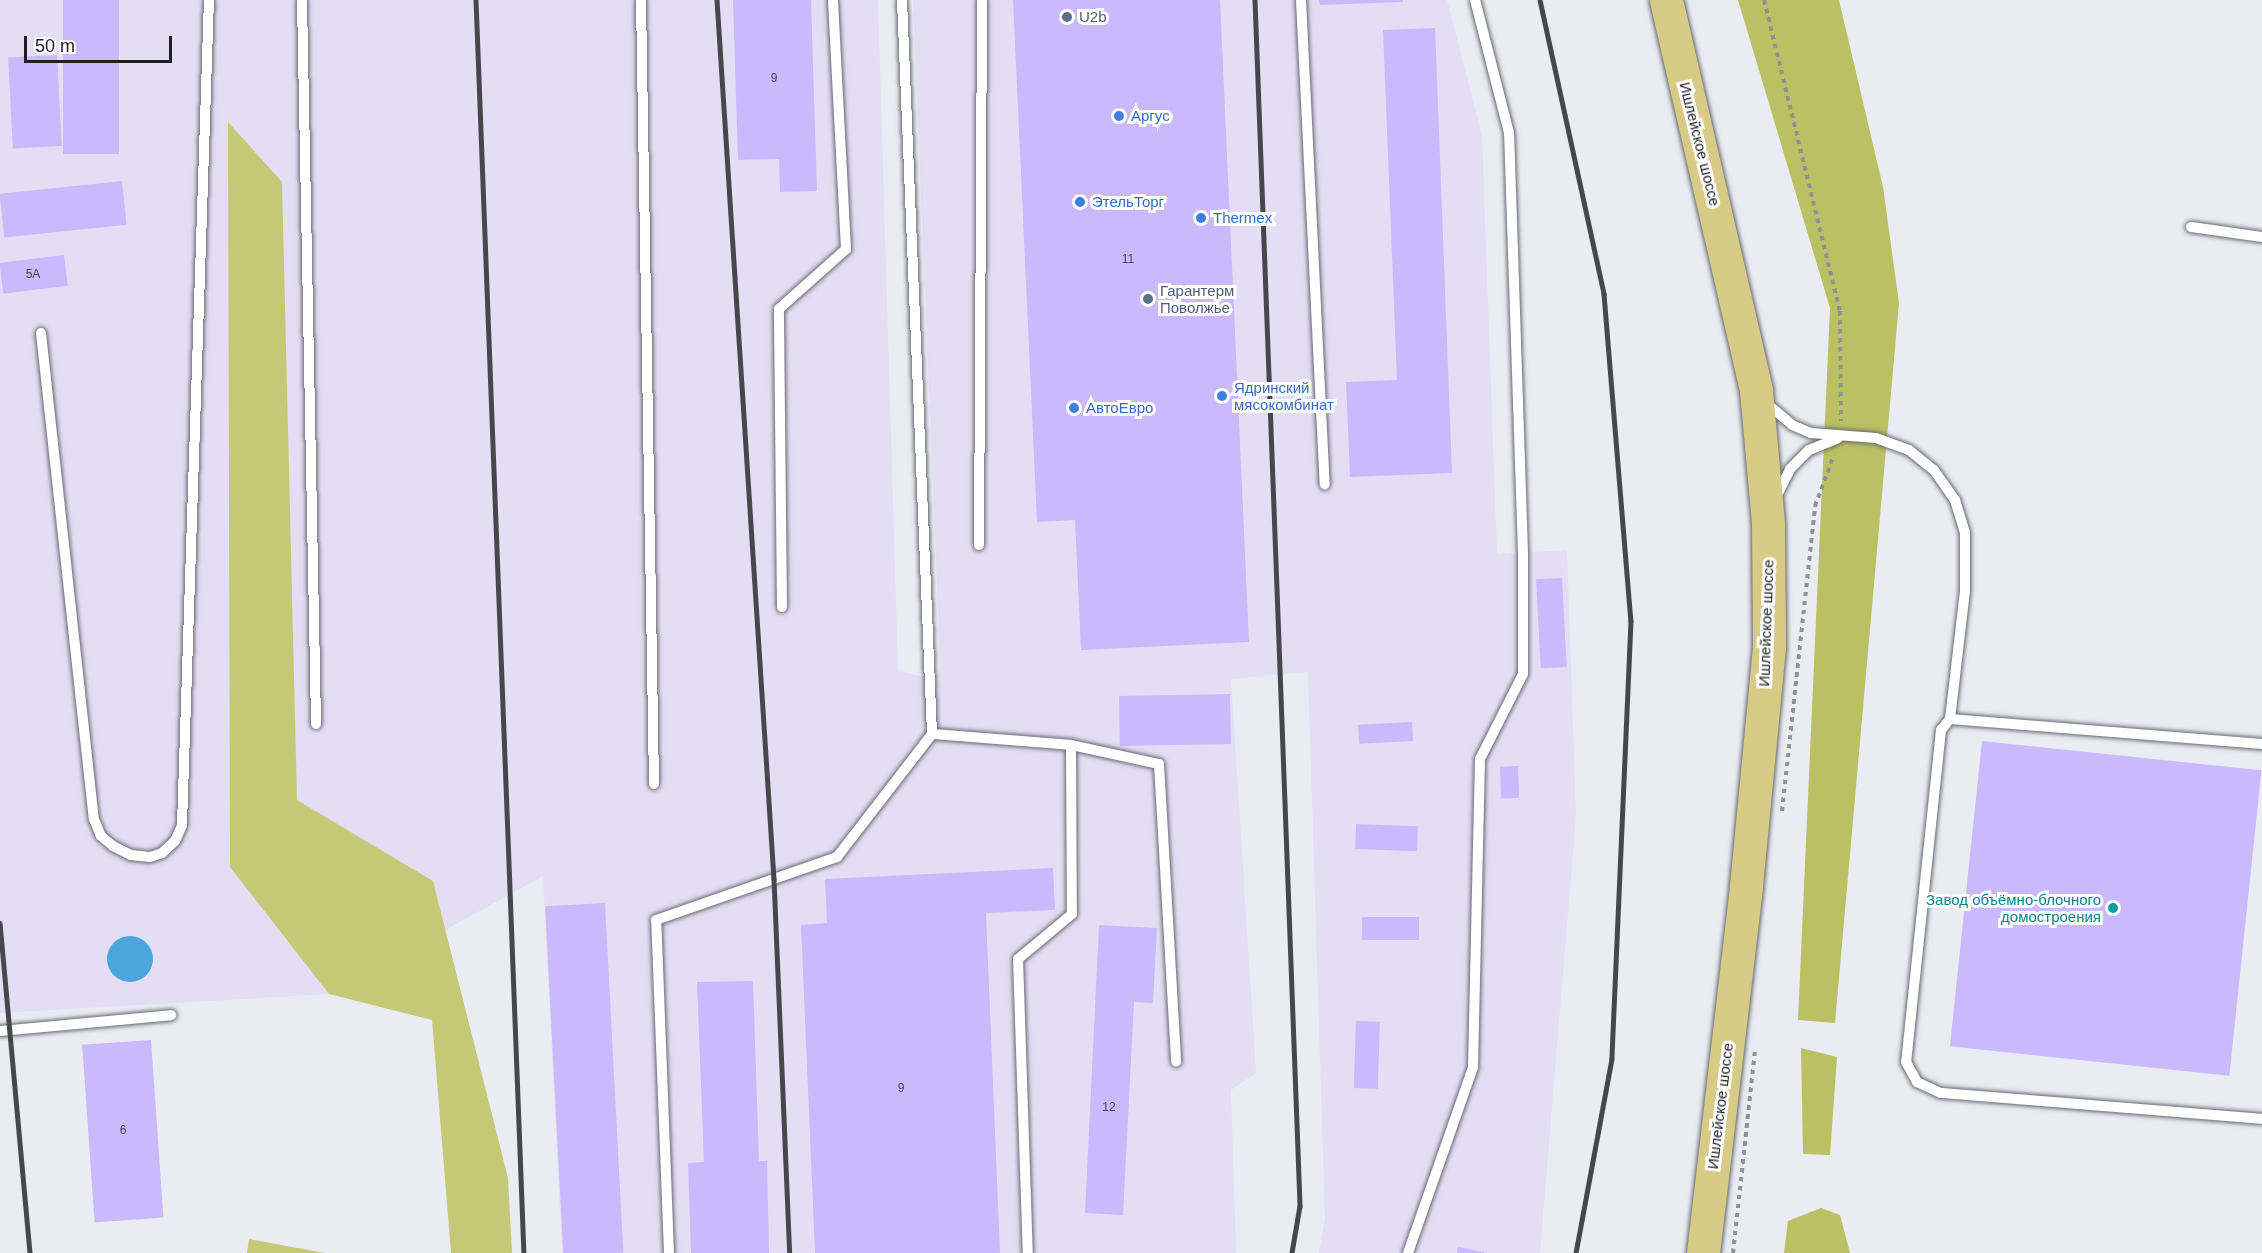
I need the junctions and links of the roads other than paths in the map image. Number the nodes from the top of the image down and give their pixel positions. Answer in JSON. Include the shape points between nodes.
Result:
{"nodes":[{"id":1,"x":209,"y":0,"type":"edge"},
{"id":2,"x":302,"y":0,"type":"edge"},
{"id":3,"x":641,"y":0,"type":"edge"},
{"id":4,"x":833,"y":0,"type":"edge"},
{"id":5,"x":902,"y":0,"type":"edge"},
{"id":6,"x":982,"y":0,"type":"edge"},
{"id":7,"x":1301,"y":0,"type":"edge"},
{"id":8,"x":1475,"y":0,"type":"edge"},
{"id":9,"x":1666,"y":0,"type":"edge"},
{"id":10,"x":2191,"y":227,"type":"dead end"},
{"id":11,"x":2262,"y":237,"type":"edge"},
{"id":12,"x":41,"y":333,"type":"dead end"},
{"id":13,"x":1756,"y":392,"type":"junction"},
{"id":14,"x":1841,"y":437,"type":"junction"},
{"id":15,"x":1325,"y":484,"type":"dead end"},
{"id":16,"x":1768,"y":524,"type":"junction"},
{"id":17,"x":979,"y":546,"type":"dead end"},
{"id":18,"x":782,"y":607,"type":"dead end"},
{"id":19,"x":1950,"y":719,"type":"junction"},
{"id":20,"x":316,"y":724,"type":"dead end"},
{"id":21,"x":932,"y":734,"type":"junction"},
{"id":22,"x":2262,"y":744,"type":"edge"},
{"id":23,"x":1071,"y":745,"type":"junction"},
{"id":24,"x":654,"y":784,"type":"dead end"},
{"id":25,"x":171,"y":1015,"type":"dead end"},
{"id":26,"x":0,"y":1031,"type":"edge"},
{"id":27,"x":1176,"y":1062,"type":"dead end"},
{"id":28,"x":2262,"y":1119,"type":"edge"},
{"id":29,"x":669,"y":1253,"type":"edge"},
{"id":30,"x":1028,"y":1253,"type":"edge"},
{"id":31,"x":1408,"y":1253,"type":"edge"},
{"id":32,"x":1703,"y":1253,"type":"edge"}],
"edges":[{"from":1,"to":12,"type":"lane","via":[[182,825],[175,842],[150,857],[131,855],[113,846],[101,836],[94,819]]},
{"from":2,"to":20,"type":"lane"},
{"from":3,"to":24,"type":"lane"},
{"from":4,"to":18,"type":"lane","via":[[846,249],[779,309]]},
{"from":5,"to":21,"type":"lane"},
{"from":6,"to":17,"type":"lane"},
{"from":7,"to":15,"type":"lane"},
{"from":8,"to":31,"type":"lane","via":[[1509,133],[1523,553],[1523,674],[1480,759],[1473,1067]]},
{"from":9,"to":13,"type":"main road","name":"Ишлейское шоссе"},
{"from":10,"to":11,"type":"lane"},
{"from":13,"to":14,"type":"lane","via":[[1792,425],[1811,434]]},
{"from":13,"to":16,"type":"main road","name":"Ишлейское шоссе"},
{"from":14,"to":16,"type":"lane","via":[[1809,450],[1790,469]]},
{"from":14,"to":19,"type":"lane","via":[[1876,438],[1909,450],[1934,470],[1955,500],[1965,532],[1965,591]]},
{"from":16,"to":32,"type":"main road","name":"Ишлейское шоссе","via":[[1768,647],[1746,886]]},
{"from":19,"to":22,"type":"lane"},
{"from":19,"to":28,"type":"lane","via":[[1941,730],[1906,1062],[1917,1082],[1941,1093]]},
{"from":21,"to":23,"type":"lane"},
{"from":21,"to":29,"type":"lane","via":[[837,857],[656,920]]},
{"from":23,"to":27,"type":"lane","via":[[1159,764]]},
{"from":23,"to":30,"type":"lane","via":[[1072,914],[1018,959]]},
{"from":25,"to":26,"type":"lane"}]}
